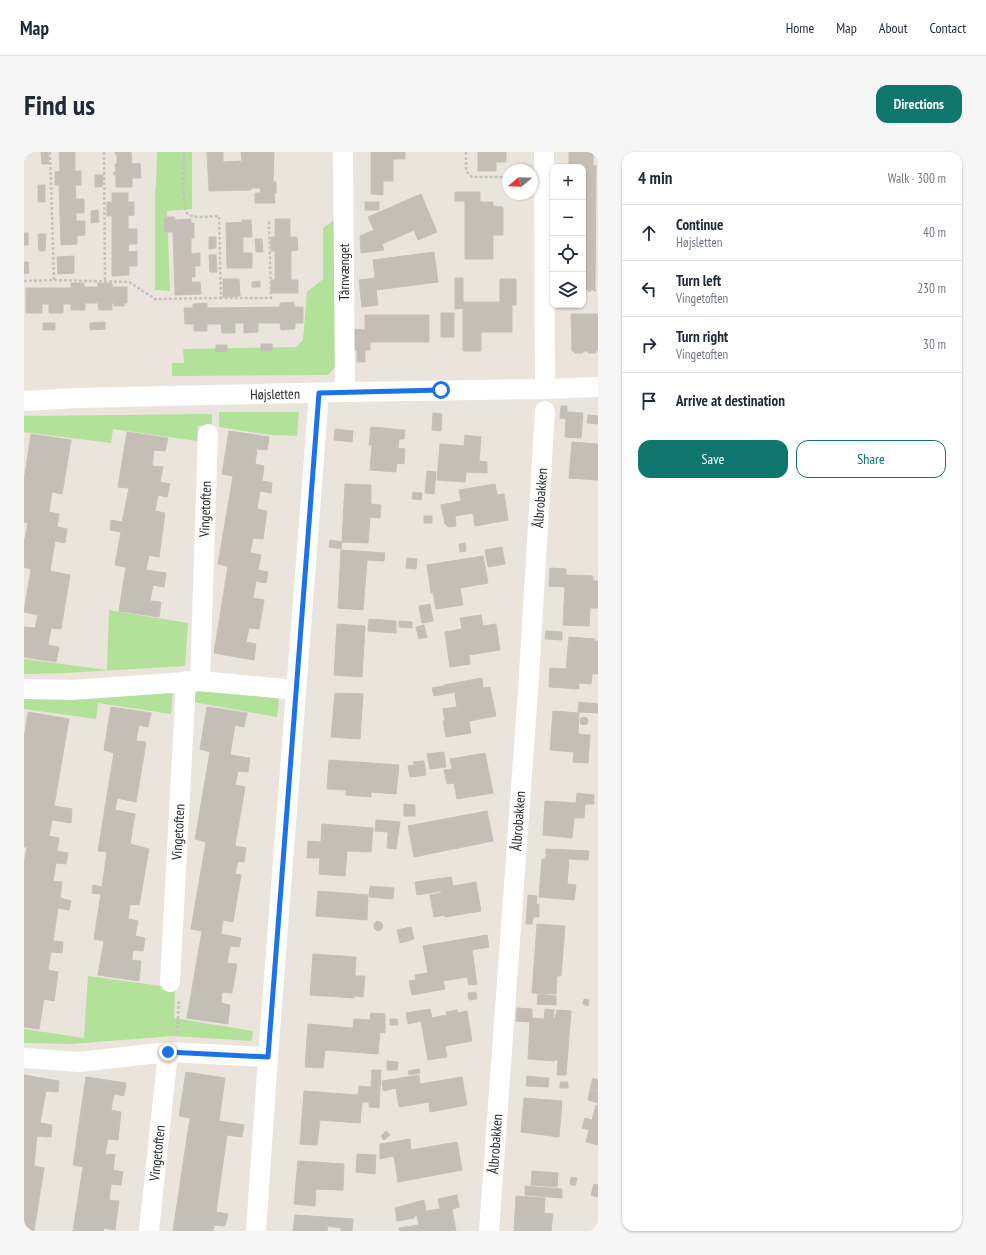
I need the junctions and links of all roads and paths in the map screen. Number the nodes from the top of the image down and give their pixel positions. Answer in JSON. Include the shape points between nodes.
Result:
{"nodes":[{"id":1,"x":50,"y":152,"type":"edge"},
{"id":2,"x":104,"y":152,"type":"edge"},
{"id":3,"x":184,"y":152,"type":"edge"},
{"id":4,"x":343,"y":152,"type":"edge"},
{"id":5,"x":466,"y":152,"type":"edge"},
{"id":6,"x":544,"y":152,"type":"edge"},
{"id":7,"x":502,"y":177,"type":"edge"},
{"id":8,"x":269,"y":221,"type":"dead end"},
{"id":9,"x":54,"y":280,"type":"junction"},
{"id":10,"x":24,"y":281,"type":"edge"},
{"id":11,"x":105,"y":281,"type":"junction"},
{"id":12,"x":598,"y":290,"type":"edge"},
{"id":13,"x":586,"y":291,"type":"edge"},
{"id":14,"x":221,"y":298,"type":"junction"},
{"id":15,"x":598,"y":387,"type":"edge"},
{"id":16,"x":544,"y":389,"type":"junction"},
{"id":17,"x":345,"y":392,"type":"junction"},
{"id":18,"x":319,"y":393,"type":"junction"},
{"id":19,"x":24,"y":401,"type":"edge"},
{"id":20,"x":545,"y":411,"type":"dead end"},
{"id":21,"x":208,"y":434,"type":"dead end"},
{"id":22,"x":193,"y":681,"type":"junction"},
{"id":23,"x":24,"y":689,"type":"edge"},
{"id":24,"x":296,"y":690,"type":"junction"},
{"id":25,"x":170,"y":982,"type":"joint"},
{"id":26,"x":168,"y":1052,"type":"junction"},
{"id":27,"x":268,"y":1057,"type":"junction"},
{"id":28,"x":24,"y":1058,"type":"edge"},
{"id":29,"x":149,"y":1231,"type":"edge"},
{"id":30,"x":256,"y":1231,"type":"edge"},
{"id":31,"x":489,"y":1231,"type":"edge"}],
"edges":[{"from":1,"to":9,"type":"path"},
{"from":2,"to":11,"type":"path"},
{"from":3,"to":14,"type":"path","via":[[184,205],[188,214],[219,216]]},
{"from":4,"to":17,"type":"street","name":"Tårnvænget"},
{"from":5,"to":7,"type":"path","via":[[466,171],[472,177]]},
{"from":6,"to":16,"type":"street"},
{"from":8,"to":14,"type":"path","via":[[271,298]]},
{"from":9,"to":10,"type":"path"},
{"from":9,"to":11,"type":"path"},
{"from":11,"to":14,"type":"path","via":[[129,282],[155,299]]},
{"from":12,"to":13,"type":"path"},
{"from":15,"to":16,"type":"street","name":"Højsletten"},
{"from":16,"to":17,"type":"street","name":"Højsletten"},
{"from":17,"to":18,"type":"street","name":"Højsletten"},
{"from":18,"to":19,"type":"street","name":"Højsletten"},
{"from":18,"to":24,"type":"street"},
{"from":20,"to":31,"type":"street","name":"Ålbrobakken","via":[[528,691]]},
{"from":21,"to":22,"type":"street","name":"Vingetoften"},
{"from":22,"to":23,"type":"street","via":[[72,690]]},
{"from":22,"to":24,"type":"street"},
{"from":22,"to":25,"type":"street","name":"Vingetoften"},
{"from":24,"to":27,"type":"street"},
{"from":25,"to":26,"type":"path","via":[[180,991],[176,1038]]},
{"from":26,"to":27,"type":"street"},
{"from":26,"to":28,"type":"street","via":[[79,1062]]},
{"from":26,"to":29,"type":"street","name":"Vingetoften"},
{"from":27,"to":30,"type":"street"}]}
